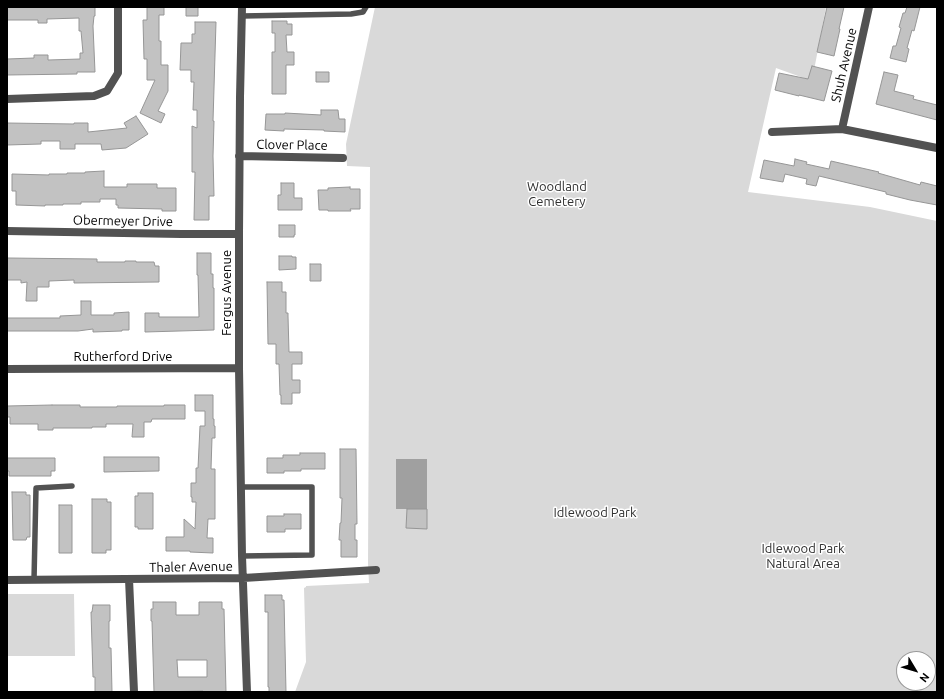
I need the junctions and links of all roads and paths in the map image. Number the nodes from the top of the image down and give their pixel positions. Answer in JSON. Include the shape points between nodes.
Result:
{"nodes":[{"id":1,"x":118,"y":7,"type":"edge"},
{"id":2,"x":242,"y":7,"type":"edge"},
{"id":3,"x":366,"y":7,"type":"edge"},
{"id":4,"x":869,"y":7,"type":"edge"},
{"id":5,"x":242,"y":16,"type":"junction"},
{"id":6,"x":7,"y":99,"type":"edge"},
{"id":7,"x":842,"y":129,"type":"junction"},
{"id":8,"x":772,"y":132,"type":"dead end"},
{"id":9,"x":937,"y":148,"type":"edge"},
{"id":10,"x":239,"y":156,"type":"junction"},
{"id":11,"x":343,"y":158,"type":"dead end"},
{"id":12,"x":7,"y":231,"type":"edge"},
{"id":13,"x":239,"y":234,"type":"junction"},
{"id":14,"x":239,"y":368,"type":"junction"},
{"id":15,"x":7,"y":369,"type":"edge"},
{"id":16,"x":72,"y":486,"type":"dead end"},
{"id":17,"x":240,"y":487,"type":"junction"},
{"id":18,"x":242,"y":556,"type":"junction"},
{"id":19,"x":376,"y":570,"type":"dead end"},
{"id":20,"x":243,"y":578,"type":"junction"},
{"id":21,"x":7,"y":580,"type":"edge"},
{"id":22,"x":34,"y":580,"type":"junction"},
{"id":23,"x":130,"y":580,"type":"junction"},
{"id":24,"x":134,"y":692,"type":"edge"},
{"id":25,"x":247,"y":692,"type":"edge"}],
"edges":[{"from":1,"to":6,"type":"street","via":[[118,73],[107,91],[94,96]]},
{"from":2,"to":5,"type":"street","name":"Fergus Avenue"},
{"from":3,"to":5,"type":"lane","via":[[362,12],[351,14]]},
{"from":4,"to":7,"type":"street","name":"Shuh Avenue"},
{"from":5,"to":10,"type":"street","name":"Fergus Avenue"},
{"from":7,"to":8,"type":"street"},
{"from":7,"to":9,"type":"street"},
{"from":10,"to":11,"type":"street","name":"Clover Place"},
{"from":10,"to":13,"type":"street","name":"Fergus Avenue"},
{"from":12,"to":13,"type":"street","name":"Obermeyer Drive"},
{"from":13,"to":14,"type":"street","name":"Fergus Avenue"},
{"from":14,"to":15,"type":"street","name":"Rutherford Drive"},
{"from":14,"to":17,"type":"street","name":"Fergus Avenue"},
{"from":16,"to":22,"type":"lane","via":[[36,488]]},
{"from":17,"to":18,"type":"street","name":"Fergus Avenue"},
{"from":17,"to":18,"type":"lane","via":[[312,487],[312,555]]},
{"from":18,"to":20,"type":"street","name":"Fergus Avenue"},
{"from":19,"to":20,"type":"street","name":"Thaler Avenue"},
{"from":20,"to":23,"type":"street","name":"Thaler Avenue"},
{"from":20,"to":25,"type":"street","name":"Fergus Avenue"},
{"from":21,"to":22,"type":"street","name":"Thaler Avenue"},
{"from":22,"to":23,"type":"street","name":"Thaler Avenue"},
{"from":23,"to":24,"type":"street"}]}
